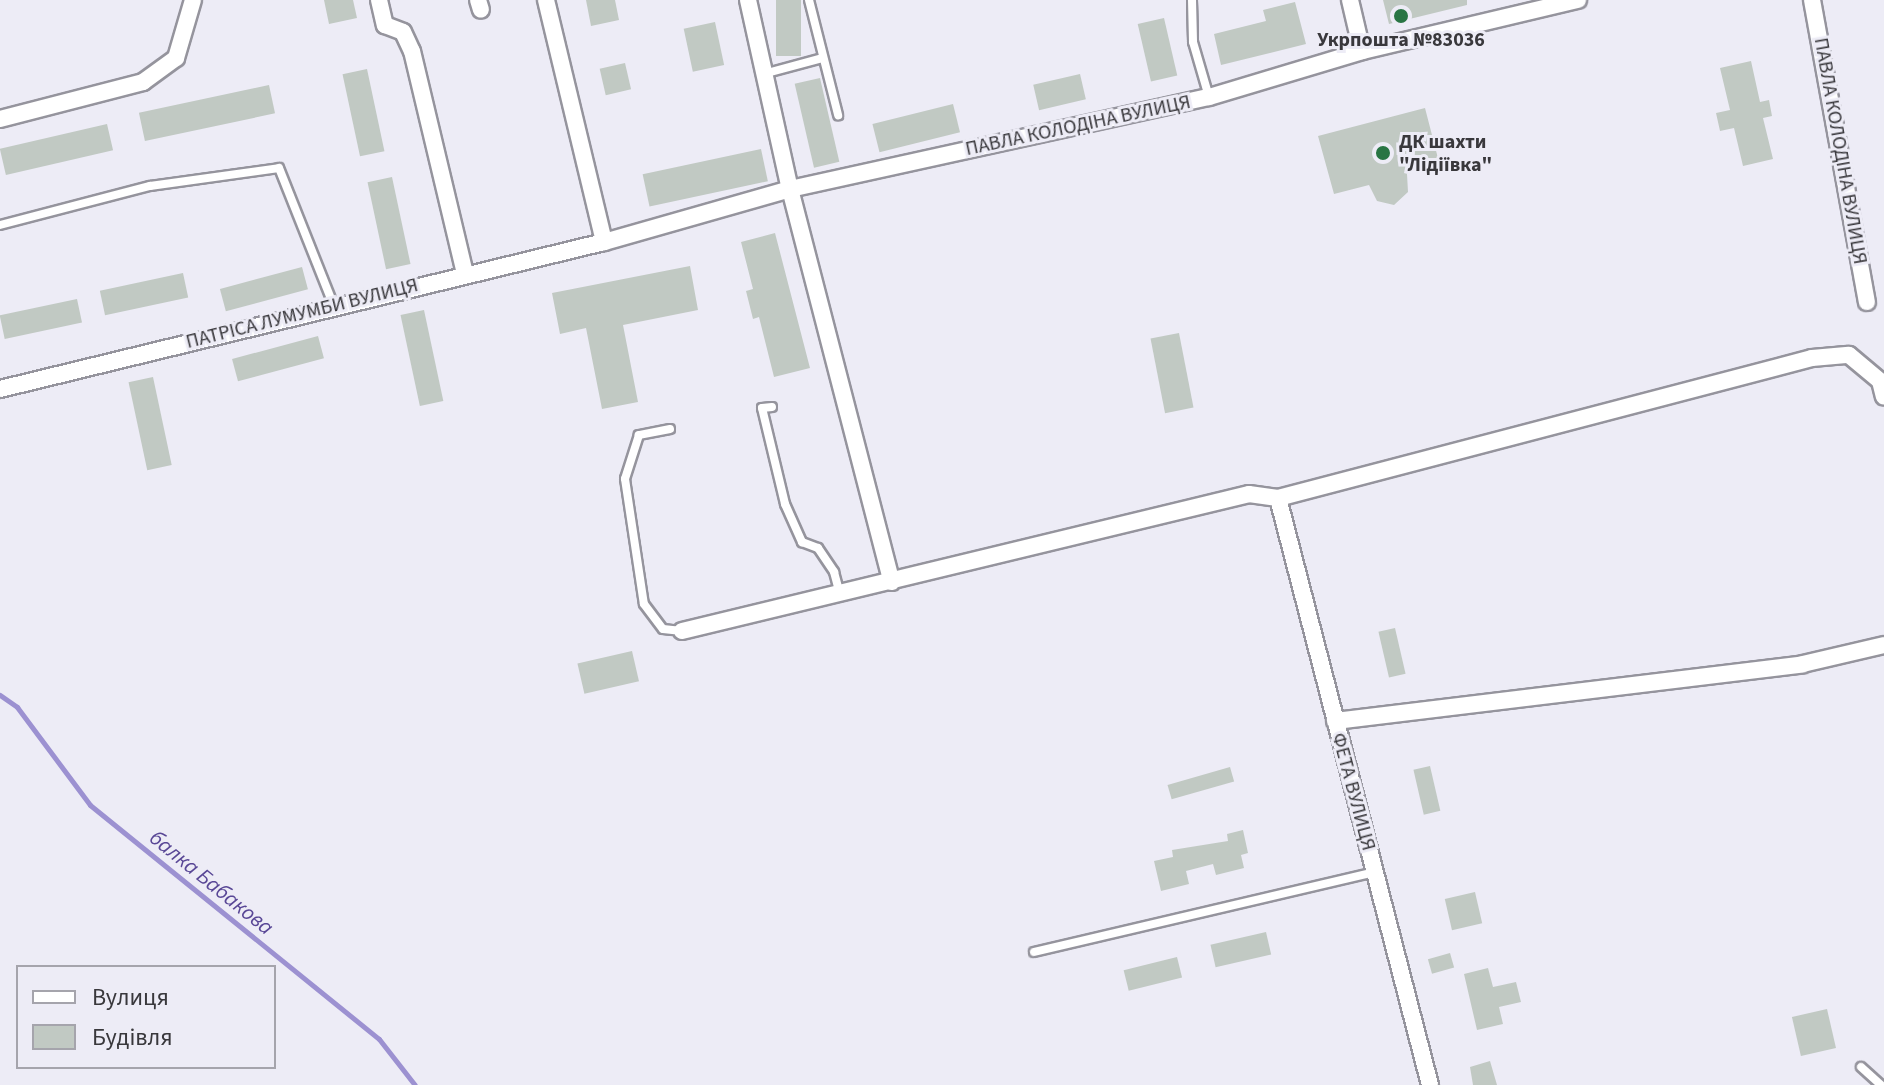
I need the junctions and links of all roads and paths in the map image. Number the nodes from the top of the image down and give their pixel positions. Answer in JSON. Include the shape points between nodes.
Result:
{"nodes":[{"id":1,"x":193,"y":0,"type":"edge"},
{"id":2,"x":379,"y":0,"type":"edge"},
{"id":3,"x":546,"y":0,"type":"edge"},
{"id":4,"x":748,"y":0,"type":"edge"},
{"id":5,"x":809,"y":0,"type":"edge"},
{"id":6,"x":1192,"y":0,"type":"edge"},
{"id":7,"x":1350,"y":0,"type":"edge"},
{"id":8,"x":1578,"y":0,"type":"edge"},
{"id":9,"x":1812,"y":0,"type":"edge"},
{"id":10,"x":1362,"y":51,"type":"junction"},
{"id":11,"x":823,"y":58,"type":"junction"},
{"id":12,"x":767,"y":73,"type":"junction"},
{"id":13,"x":1209,"y":97,"type":"junction"},
{"id":14,"x":838,"y":115,"type":"dead end"},
{"id":15,"x":0,"y":119,"type":"edge"},
{"id":16,"x":790,"y":189,"type":"junction"},
{"id":17,"x":0,"y":225,"type":"edge"},
{"id":18,"x":604,"y":242,"type":"junction"},
{"id":19,"x":465,"y":273,"type":"junction"},
{"id":20,"x":1867,"y":302,"type":"dead end"},
{"id":21,"x":334,"y":306,"type":"junction"},
{"id":22,"x":0,"y":389,"type":"edge"},
{"id":23,"x":1884,"y":397,"type":"edge"},
{"id":24,"x":772,"y":407,"type":"dead end"},
{"id":25,"x":670,"y":429,"type":"dead end"},
{"id":26,"x":1278,"y":498,"type":"junction"},
{"id":27,"x":892,"y":582,"type":"junction"},
{"id":28,"x":840,"y":594,"type":"junction"},
{"id":29,"x":682,"y":631,"type":"joint"},
{"id":30,"x":1884,"y":645,"type":"edge"},
{"id":31,"x":1335,"y":721,"type":"junction"},
{"id":32,"x":1374,"y":872,"type":"junction"},
{"id":33,"x":1034,"y":952,"type":"dead end"},
{"id":34,"x":1861,"y":1067,"type":"dead end"},
{"id":35,"x":1430,"y":1085,"type":"edge"},
{"id":36,"x":1881,"y":1085,"type":"edge"}],
"edges":[{"from":1,"to":15,"type":"street","via":[[176,58],[143,82]]},
{"from":2,"to":19,"type":"street","via":[[385,25],[403,32],[412,51]]},
{"from":3,"to":18,"type":"street"},
{"from":4,"to":12,"type":"street"},
{"from":5,"to":11,"type":"lane"},
{"from":6,"to":13,"type":"lane","via":[[1193,42]]},
{"from":7,"to":10,"type":"street"},
{"from":8,"to":10,"type":"street","name":"ПАВЛА КОЛОДІНА ВУЛИЦЯ"},
{"from":9,"to":20,"type":"street","name":"ПАВЛА КОЛОДІНА ВУЛИЦЯ"},
{"from":10,"to":13,"type":"street","name":"ПАВЛА КОЛОДІНА ВУЛИЦЯ"},
{"from":11,"to":12,"type":"lane"},
{"from":11,"to":14,"type":"lane"},
{"from":12,"to":16,"type":"street"},
{"from":13,"to":16,"type":"street","name":"ПАВЛА КОЛОДІНА ВУЛИЦЯ"},
{"from":16,"to":18,"type":"street","name":"ПАТРІСА ЛУМУМБИ ВУЛИЦЯ"},
{"from":16,"to":27,"type":"street"},
{"from":17,"to":21,"type":"lane","via":[[150,186],[279,168]]},
{"from":18,"to":19,"type":"street","name":"ПАТРІСА ЛУМУМБИ ВУЛИЦЯ"},
{"from":19,"to":21,"type":"street","name":"ПАТРІСА ЛУМУМБИ ВУЛИЦЯ"},
{"from":21,"to":22,"type":"street","name":"ПАТРІСА ЛУМУМБИ ВУЛИЦЯ"},
{"from":23,"to":26,"type":"street","via":[[1880,381],[1849,355],[1812,358]]},
{"from":24,"to":28,"type":"lane","via":[[757,409],[785,504],[802,542],[818,548],[834,572]]},
{"from":25,"to":29,"type":"lane","via":[[639,435],[625,479],[644,604],[663,629]]},
{"from":26,"to":27,"type":"street","via":[[1249,494]]},
{"from":26,"to":31,"type":"street","name":"ФЕТА ВУЛИЦЯ"},
{"from":27,"to":28,"type":"street"},
{"from":28,"to":29,"type":"street"},
{"from":30,"to":31,"type":"street","via":[[1803,664]]},
{"from":31,"to":32,"type":"street","name":"ФЕТА ВУЛИЦЯ"},
{"from":32,"to":33,"type":"lane"},
{"from":32,"to":35,"type":"street","name":"ФЕТА ВУЛИЦЯ"},
{"from":34,"to":36,"type":"lane"}]}
